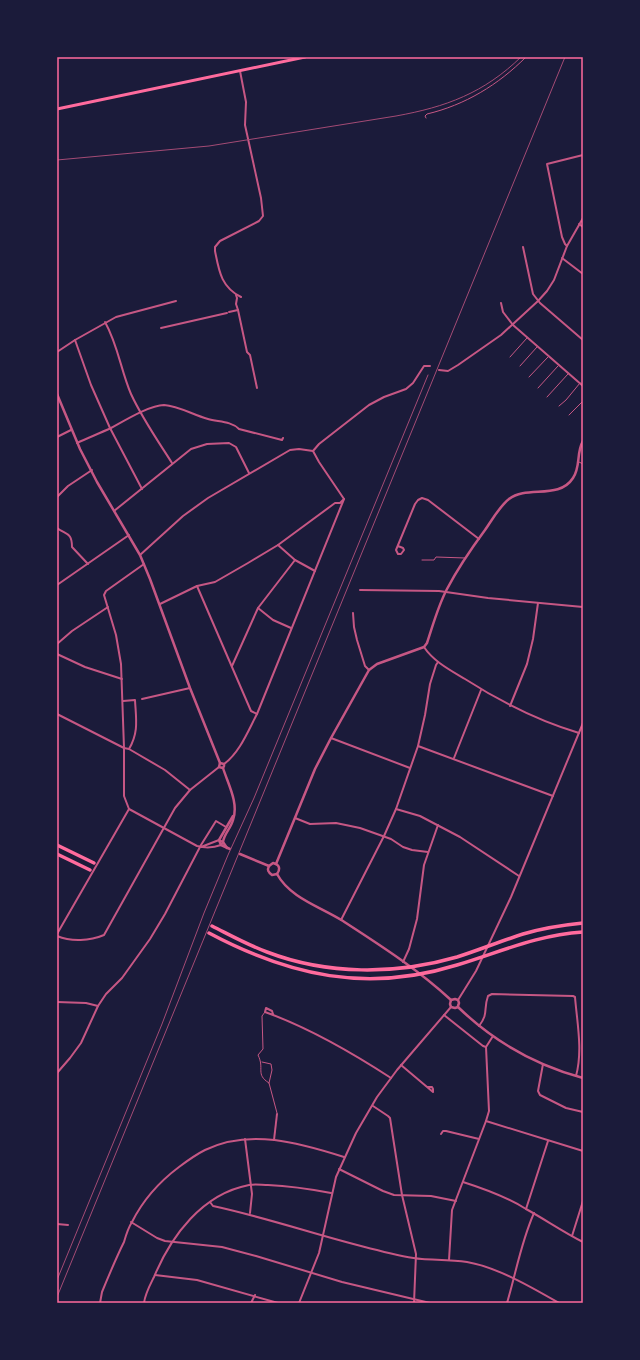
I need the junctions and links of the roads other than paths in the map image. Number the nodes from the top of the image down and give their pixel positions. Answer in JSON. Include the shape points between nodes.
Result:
{"nodes":[{"id":1,"x":305,"y":57,"type":"edge"},
{"id":2,"x":526,"y":57,"type":"edge"},
{"id":3,"x":240,"y":71,"type":"junction"},
{"id":4,"x":57,"y":109,"type":"edge"},
{"id":5,"x":426,"y":118,"type":"dead end"},
{"id":6,"x":583,"y":155,"type":"edge"},
{"id":7,"x":583,"y":218,"type":"edge"},
{"id":8,"x":579,"y":224,"type":"junction"},
{"id":9,"x":583,"y":227,"type":"edge"},
{"id":10,"x":567,"y":246,"type":"junction"},
{"id":11,"x":522,"y":247,"type":"dead end"},
{"id":12,"x":562,"y":258,"type":"junction"},
{"id":13,"x":583,"y":274,"type":"edge"},
{"id":14,"x":235,"y":294,"type":"junction"},
{"id":15,"x":241,"y":297,"type":"dead end"},
{"id":16,"x":176,"y":301,"type":"dead end"},
{"id":17,"x":538,"y":301,"type":"junction"},
{"id":18,"x":501,"y":303,"type":"dead end"},
{"id":19,"x":238,"y":310,"type":"junction"},
{"id":20,"x":106,"y":322,"type":"junction"},
{"id":21,"x":513,"y":325,"type":"junction"},
{"id":22,"x":161,"y":328,"type":"dead end"},
{"id":23,"x":528,"y":337,"type":"junction"},
{"id":24,"x":75,"y":340,"type":"junction"},
{"id":25,"x":583,"y":340,"type":"edge"},
{"id":26,"x":538,"y":346,"type":"junction"},
{"id":27,"x":57,"y":352,"type":"edge"},
{"id":28,"x":549,"y":356,"type":"junction"},
{"id":29,"x":510,"y":357,"type":"dead end"},
{"id":30,"x":559,"y":365,"type":"junction"},
{"id":31,"x":430,"y":366,"type":"dead end"},
{"id":32,"x":520,"y":366,"type":"dead end"},
{"id":33,"x":439,"y":370,"type":"dead end"},
{"id":34,"x":569,"y":374,"type":"junction"},
{"id":35,"x":529,"y":377,"type":"dead end"},
{"id":36,"x":580,"y":383,"type":"junction"},
{"id":37,"x":583,"y":386,"type":"edge"},
{"id":38,"x":257,"y":388,"type":"dead end"},
{"id":39,"x":538,"y":388,"type":"dead end"},
{"id":40,"x":57,"y":394,"type":"edge"},
{"id":41,"x":547,"y":397,"type":"dead end"},
{"id":42,"x":583,"y":401,"type":"edge"},
{"id":43,"x":559,"y":406,"type":"dead end"},
{"id":44,"x":140,"y":413,"type":"junction"},
{"id":45,"x":569,"y":415,"type":"dead end"},
{"id":46,"x":110,"y":428,"type":"junction"},
{"id":47,"x":72,"y":430,"type":"junction"},
{"id":48,"x":57,"y":437,"type":"edge"},
{"id":49,"x":283,"y":438,"type":"dead end"},
{"id":50,"x":583,"y":441,"type":"edge"},
{"id":51,"x":77,"y":443,"type":"junction"},
{"id":52,"x":313,"y":451,"type":"junction"},
{"id":53,"x":579,"y":462,"type":"junction"},
{"id":54,"x":172,"y":463,"type":"junction"},
{"id":55,"x":583,"y":464,"type":"edge"},
{"id":56,"x":92,"y":470,"type":"junction"},
{"id":57,"x":249,"y":473,"type":"junction"},
{"id":58,"x":142,"y":489,"type":"junction"},
{"id":59,"x":57,"y":497,"type":"edge"},
{"id":60,"x":344,"y":499,"type":"junction"},
{"id":61,"x":114,"y":511,"type":"junction"},
{"id":62,"x":57,"y":528,"type":"edge"},
{"id":63,"x":129,"y":535,"type":"junction"},
{"id":64,"x":479,"y":539,"type":"junction"},
{"id":65,"x":278,"y":545,"type":"junction"},
{"id":66,"x":398,"y":546,"type":"dead end"},
{"id":67,"x":140,"y":555,"type":"junction"},
{"id":68,"x":466,"y":558,"type":"junction"},
{"id":69,"x":295,"y":560,"type":"junction"},
{"id":70,"x":422,"y":560,"type":"dead end"},
{"id":71,"x":88,"y":564,"type":"junction"},
{"id":72,"x":144,"y":564,"type":"junction"},
{"id":73,"x":315,"y":571,"type":"junction"},
{"id":74,"x":57,"y":585,"type":"edge"},
{"id":75,"x":198,"y":586,"type":"junction"},
{"id":76,"x":360,"y":590,"type":"dead end"},
{"id":77,"x":446,"y":592,"type":"junction"},
{"id":78,"x":538,"y":603,"type":"junction"},
{"id":79,"x":160,"y":604,"type":"junction"},
{"id":80,"x":583,"y":606,"type":"edge"},
{"id":81,"x":108,"y":607,"type":"junction"},
{"id":82,"x":258,"y":608,"type":"junction"},
{"id":83,"x":353,"y":613,"type":"dead end"},
{"id":84,"x":291,"y":628,"type":"junction"},
{"id":85,"x":57,"y":644,"type":"edge"},
{"id":86,"x":424,"y":647,"type":"junction"},
{"id":87,"x":57,"y":654,"type":"edge"},
{"id":88,"x":438,"y":662,"type":"junction"},
{"id":89,"x":232,"y":666,"type":"junction"},
{"id":90,"x":369,"y":670,"type":"junction"},
{"id":91,"x":122,"y":679,"type":"junction"},
{"id":92,"x":190,"y":688,"type":"junction"},
{"id":93,"x":481,"y":690,"type":"junction"},
{"id":94,"x":142,"y":699,"type":"dead end"},
{"id":95,"x":122,"y":701,"type":"junction"},
{"id":96,"x":510,"y":706,"type":"junction"},
{"id":97,"x":57,"y":714,"type":"edge"},
{"id":98,"x":257,"y":714,"type":"junction"},
{"id":99,"x":583,"y":723,"type":"edge"},
{"id":100,"x":579,"y":733,"type":"junction"},
{"id":101,"x":331,"y":738,"type":"junction"},
{"id":102,"x":418,"y":746,"type":"junction"},
{"id":103,"x":124,"y":748,"type":"junction"},
{"id":104,"x":129,"y":749,"type":"junction"},
{"id":105,"x":454,"y":758,"type":"junction"},
{"id":106,"x":224,"y":764,"type":"junction"},
{"id":107,"x":220,"y":765,"type":"junction"},
{"id":108,"x":223,"y":768,"type":"junction"},
{"id":109,"x":410,"y":768,"type":"junction"},
{"id":110,"x":190,"y":790,"type":"junction"},
{"id":111,"x":553,"y":796,"type":"junction"},
{"id":112,"x":129,"y":809,"type":"junction"},
{"id":113,"x":396,"y":809,"type":"junction"},
{"id":114,"x":234,"y":814,"type":"junction"},
{"id":115,"x":295,"y":818,"type":"junction"},
{"id":116,"x":438,"y":825,"type":"junction"},
{"id":117,"x":165,"y":827,"type":"junction"},
{"id":118,"x":226,"y":827,"type":"junction"},
{"id":119,"x":384,"y":836,"type":"junction"},
{"id":120,"x":219,"y":840,"type":"junction"},
{"id":121,"x":222,"y":844,"type":"junction"},
{"id":122,"x":57,"y":845,"type":"edge"},
{"id":123,"x":201,"y":847,"type":"junction"},
{"id":124,"x":228,"y":848,"type":"dead end"},
{"id":125,"x":428,"y":852,"type":"junction"},
{"id":126,"x":57,"y":854,"type":"edge"},
{"id":127,"x":240,"y":854,"type":"dead end"},
{"id":128,"x":94,"y":863,"type":"dead end"},
{"id":129,"x":276,"y":864,"type":"junction"},
{"id":130,"x":268,"y":866,"type":"junction"},
{"id":131,"x":90,"y":870,"type":"dead end"},
{"id":132,"x":277,"y":874,"type":"junction"},
{"id":133,"x":519,"y":876,"type":"junction"},
{"id":134,"x":341,"y":920,"type":"junction"},
{"id":135,"x":583,"y":923,"type":"edge"},
{"id":136,"x":212,"y":926,"type":"dead end"},
{"id":137,"x":583,"y":932,"type":"edge"},
{"id":138,"x":209,"y":934,"type":"dead end"},
{"id":139,"x":57,"y":935,"type":"edge"},
{"id":140,"x":403,"y":961,"type":"junction"},
{"id":141,"x":451,"y":1000,"type":"junction"},
{"id":142,"x":458,"y":1000,"type":"junction"},
{"id":143,"x":57,"y":1002,"type":"edge"},
{"id":144,"x":98,"y":1006,"type":"junction"},
{"id":145,"x":458,"y":1006,"type":"junction"},
{"id":146,"x":451,"y":1007,"type":"junction"},
{"id":147,"x":265,"y":1012,"type":"joint"},
{"id":148,"x":444,"y":1015,"type":"junction"},
{"id":149,"x":479,"y":1026,"type":"junction"},
{"id":150,"x":493,"y":1036,"type":"junction"},
{"id":151,"x":486,"y":1047,"type":"junction"},
{"id":152,"x":261,"y":1062,"type":"junction"},
{"id":153,"x":543,"y":1064,"type":"junction"},
{"id":154,"x":401,"y":1065,"type":"junction"},
{"id":155,"x":57,"y":1073,"type":"edge"},
{"id":156,"x":576,"y":1076,"type":"junction"},
{"id":157,"x":391,"y":1078,"type":"junction"},
{"id":158,"x":583,"y":1078,"type":"edge"},
{"id":159,"x":269,"y":1082,"type":"junction"},
{"id":160,"x":428,"y":1087,"type":"dead end"},
{"id":161,"x":372,"y":1106,"type":"junction"},
{"id":162,"x":583,"y":1112,"type":"edge"},
{"id":163,"x":277,"y":1114,"type":"joint"},
{"id":164,"x":486,"y":1121,"type":"junction"},
{"id":165,"x":441,"y":1134,"type":"dead end"},
{"id":166,"x":245,"y":1139,"type":"junction"},
{"id":167,"x":479,"y":1139,"type":"junction"},
{"id":168,"x":274,"y":1140,"type":"junction"},
{"id":169,"x":548,"y":1141,"type":"junction"},
{"id":170,"x":583,"y":1151,"type":"edge"},
{"id":171,"x":344,"y":1157,"type":"junction"},
{"id":172,"x":339,"y":1169,"type":"junction"},
{"id":173,"x":463,"y":1182,"type":"junction"},
{"id":174,"x":251,"y":1185,"type":"junction"},
{"id":175,"x":332,"y":1194,"type":"junction"},
{"id":176,"x":402,"y":1196,"type":"junction"},
{"id":177,"x":456,"y":1201,"type":"junction"},
{"id":178,"x":583,"y":1201,"type":"edge"},
{"id":179,"x":210,"y":1202,"type":"junction"},
{"id":180,"x":526,"y":1208,"type":"junction"},
{"id":181,"x":534,"y":1213,"type":"junction"},
{"id":182,"x":250,"y":1214,"type":"junction"},
{"id":183,"x":131,"y":1222,"type":"junction"},
{"id":184,"x":57,"y":1224,"type":"edge"},
{"id":185,"x":68,"y":1225,"type":"dead end"},
{"id":186,"x":323,"y":1236,"type":"junction"},
{"id":187,"x":572,"y":1236,"type":"junction"},
{"id":188,"x":172,"y":1241,"type":"junction"},
{"id":189,"x":583,"y":1242,"type":"edge"},
{"id":190,"x":416,"y":1258,"type":"junction"},
{"id":191,"x":449,"y":1260,"type":"junction"},
{"id":192,"x":311,"y":1273,"type":"junction"},
{"id":193,"x":155,"y":1275,"type":"junction"},
{"id":194,"x":513,"y":1279,"type":"junction"},
{"id":195,"x":255,"y":1295,"type":"junction"},
{"id":196,"x":414,"y":1299,"type":"junction"},
{"id":197,"x":100,"y":1303,"type":"edge"},
{"id":198,"x":144,"y":1303,"type":"edge"},
{"id":199,"x":251,"y":1303,"type":"edge"},
{"id":200,"x":278,"y":1303,"type":"edge"},
{"id":201,"x":299,"y":1303,"type":"edge"},
{"id":202,"x":414,"y":1303,"type":"edge"},
{"id":203,"x":430,"y":1303,"type":"edge"},
{"id":204,"x":507,"y":1303,"type":"edge"},
{"id":205,"x":559,"y":1303,"type":"edge"}],
"edges":[{"from":1,"to":3,"type":"main road"},
{"from":2,"to":5,"type":"lane","via":[[488,88],[460,103],[427,114]]},
{"from":3,"to":4,"type":"main road"},
{"from":3,"to":14,"type":"street","via":[[246,102],[246,128],[264,214],[259,221],[220,241],[215,247],[220,276]]},
{"from":6,"to":10,"type":"street","via":[[547,164],[562,238]]},
{"from":7,"to":8,"type":"street"},
{"from":8,"to":9,"type":"street"},
{"from":8,"to":10,"type":"street"},
{"from":10,"to":12,"type":"street"},
{"from":11,"to":17,"type":"street","via":[[530,286]]},
{"from":12,"to":13,"type":"street"},
{"from":12,"to":17,"type":"street","via":[[550,286]]},
{"from":14,"to":15,"type":"street"},
{"from":14,"to":19,"type":"street"},
{"from":16,"to":20,"type":"street","via":[[131,312]]},
{"from":17,"to":21,"type":"street"},
{"from":17,"to":25,"type":"street"},
{"from":18,"to":21,"type":"street","via":[[503,312]]},
{"from":19,"to":22,"type":"street"},
{"from":19,"to":38,"type":"street"},
{"from":20,"to":24,"type":"street"},
{"from":20,"to":44,"type":"street"},
{"from":21,"to":23,"type":"street"},
{"from":21,"to":33,"type":"street","via":[[453,368],[448,371]]},
{"from":23,"to":26,"type":"street"},
{"from":23,"to":29,"type":"lane"},
{"from":24,"to":27,"type":"street"},
{"from":24,"to":46,"type":"street"},
{"from":26,"to":28,"type":"street"},
{"from":26,"to":32,"type":"lane"},
{"from":28,"to":30,"type":"street"},
{"from":28,"to":35,"type":"lane"},
{"from":30,"to":34,"type":"street"},
{"from":30,"to":39,"type":"lane"},
{"from":31,"to":52,"type":"street","via":[[424,366],[414,383],[406,389],[369,405]]},
{"from":34,"to":36,"type":"street"},
{"from":34,"to":41,"type":"lane"},
{"from":36,"to":37,"type":"street"},
{"from":36,"to":43,"type":"lane"},
{"from":40,"to":47,"type":"street"},
{"from":42,"to":45,"type":"lane"},
{"from":44,"to":46,"type":"street"},
{"from":44,"to":49,"type":"street","via":[[165,405],[263,436],[282,440]]},
{"from":44,"to":54,"type":"street"},
{"from":46,"to":51,"type":"street"},
{"from":46,"to":58,"type":"street"},
{"from":47,"to":48,"type":"street"},
{"from":47,"to":51,"type":"street"},
{"from":50,"to":53,"type":"street","via":[[579,451]]},
{"from":51,"to":56,"type":"street"},
{"from":52,"to":57,"type":"street","via":[[290,450]]},
{"from":52,"to":60,"type":"street"},
{"from":53,"to":55,"type":"lane"},
{"from":53,"to":64,"type":"street","via":[[570,483],[554,490],[515,495],[503,505]]},
{"from":54,"to":57,"type":"street","via":[[191,448],[229,443],[236,447]]},
{"from":54,"to":58,"type":"street"},
{"from":56,"to":59,"type":"street"},
{"from":56,"to":61,"type":"street"},
{"from":57,"to":67,"type":"street","via":[[183,516]]},
{"from":58,"to":61,"type":"street"},
{"from":60,"to":65,"type":"street","via":[[340,503],[334,503]]},
{"from":60,"to":73,"type":"street"},
{"from":61,"to":63,"type":"street"},
{"from":62,"to":71,"type":"street","via":[[70,535],[72,547]]},
{"from":63,"to":67,"type":"street"},
{"from":63,"to":71,"type":"street"},
{"from":64,"to":66,"type":"street","via":[[428,500],[420,498],[415,504]]},
{"from":64,"to":68,"type":"street"},
{"from":65,"to":69,"type":"street"},
{"from":65,"to":75,"type":"street","via":[[215,582]]},
{"from":67,"to":72,"type":"street"},
{"from":68,"to":70,"type":"lane","via":[[436,557],[434,560]]},
{"from":68,"to":77,"type":"street"},
{"from":69,"to":73,"type":"street"},
{"from":69,"to":82,"type":"street"},
{"from":71,"to":74,"type":"street"},
{"from":72,"to":79,"type":"street"},
{"from":72,"to":81,"type":"street","via":[[106,591],[104,595]]},
{"from":73,"to":84,"type":"street"},
{"from":75,"to":79,"type":"street"},
{"from":75,"to":89,"type":"street"},
{"from":76,"to":77,"type":"street"},
{"from":77,"to":78,"type":"street"},
{"from":77,"to":86,"type":"street"},
{"from":78,"to":80,"type":"street"},
{"from":78,"to":96,"type":"street","via":[[527,664]]},
{"from":79,"to":92,"type":"street"},
{"from":81,"to":85,"type":"street"},
{"from":81,"to":91,"type":"street","via":[[116,635]]},
{"from":82,"to":84,"type":"street","via":[[273,620]]},
{"from":82,"to":89,"type":"street"},
{"from":83,"to":90,"type":"street","via":[[357,640],[365,666]]},
{"from":84,"to":98,"type":"street"},
{"from":86,"to":88,"type":"street"},
{"from":86,"to":90,"type":"street","via":[[377,664]]},
{"from":87,"to":91,"type":"street","via":[[85,667]]},
{"from":88,"to":93,"type":"street"},
{"from":88,"to":102,"type":"street","via":[[430,684]]},
{"from":89,"to":98,"type":"street","via":[[251,711]]},
{"from":90,"to":101,"type":"street"},
{"from":91,"to":95,"type":"street"},
{"from":92,"to":94,"type":"street"},
{"from":92,"to":107,"type":"street"},
{"from":93,"to":96,"type":"street"},
{"from":93,"to":105,"type":"street"},
{"from":95,"to":103,"type":"street"},
{"from":95,"to":104,"type":"street","via":[[135,700],[137,730]]},
{"from":96,"to":100,"type":"street","via":[[552,725]]},
{"from":97,"to":103,"type":"street"},
{"from":98,"to":106,"type":"street","via":[[244,739]]},
{"from":99,"to":100,"type":"street"},
{"from":100,"to":111,"type":"street"},
{"from":101,"to":109,"type":"street"},
{"from":101,"to":115,"type":"street"},
{"from":102,"to":105,"type":"street"},
{"from":102,"to":109,"type":"street"},
{"from":103,"to":104,"type":"street"},
{"from":103,"to":112,"type":"street","via":[[124,796]]},
{"from":104,"to":110,"type":"street","via":[[170,773]]},
{"from":105,"to":111,"type":"street"},
{"from":106,"to":107,"type":"street"},
{"from":106,"to":108,"type":"street"},
{"from":107,"to":108,"type":"street"},
{"from":107,"to":110,"type":"street"},
{"from":108,"to":114,"type":"street","via":[[235,803]]},
{"from":109,"to":113,"type":"street"},
{"from":110,"to":117,"type":"street","via":[[175,808]]},
{"from":111,"to":133,"type":"street"},
{"from":112,"to":117,"type":"street"},
{"from":112,"to":139,"type":"street"},
{"from":113,"to":116,"type":"street","via":[[420,816]]},
{"from":113,"to":119,"type":"street"},
{"from":114,"to":118,"type":"street"},
{"from":114,"to":121,"type":"street"},
{"from":115,"to":119,"type":"street","via":[[310,824],[346,824]]},
{"from":115,"to":129,"type":"street"},
{"from":116,"to":125,"type":"street"},
{"from":116,"to":133,"type":"street"},
{"from":117,"to":123,"type":"street"},
{"from":117,"to":139,"type":"street","via":[[104,935],[82,939],[64,939]]},
{"from":118,"to":120,"type":"street"},
{"from":118,"to":123,"type":"street","via":[[216,820]]},
{"from":119,"to":125,"type":"street","via":[[403,847]]},
{"from":119,"to":134,"type":"street"},
{"from":120,"to":121,"type":"street"},
{"from":120,"to":123,"type":"street"},
{"from":121,"to":123,"type":"street"},
{"from":121,"to":124,"type":"street"},
{"from":122,"to":128,"type":"highway"},
{"from":123,"to":144,"type":"street","via":[[150,939]]},
{"from":125,"to":140,"type":"street","via":[[417,919]]},
{"from":126,"to":131,"type":"highway"},
{"from":127,"to":130,"type":"street"},
{"from":129,"to":130,"type":"street"},
{"from":129,"to":132,"type":"street","via":[[279,867]]},
{"from":130,"to":132,"type":"street","via":[[269,873]]},
{"from":132,"to":134,"type":"street","via":[[283,884],[298,895]]},
{"from":133,"to":142,"type":"street","via":[[495,933]]},
{"from":134,"to":140,"type":"street"},
{"from":135,"to":136,"type":"highway","via":[[545,928],[457,957],[427,964],[373,970],[329,968],[290,960],[266,952]]},
{"from":137,"to":138,"type":"highway","via":[[523,943],[432,972],[372,979],[345,978],[289,968]]},
{"from":140,"to":141,"type":"street"},
{"from":141,"to":142,"type":"street"},
{"from":141,"to":146,"type":"street"},
{"from":142,"to":145,"type":"street"},
{"from":143,"to":144,"type":"street"},
{"from":144,"to":155,"type":"street","via":[[81,1043]]},
{"from":145,"to":146,"type":"street"},
{"from":145,"to":149,"type":"street"},
{"from":146,"to":148,"type":"street"},
{"from":147,"to":152,"type":"lane","via":[[262,1016],[263,1049],[258,1055]]},
{"from":147,"to":157,"type":"street","via":[[266,1008],[272,1010],[273,1014],[348,1050]]},
{"from":148,"to":151,"type":"street"},
{"from":148,"to":154,"type":"street"},
{"from":149,"to":150,"type":"street"},
{"from":149,"to":156,"type":"street","via":[[486,1015],[488,996],[492,994],[573,996],[579,1054]]},
{"from":150,"to":151,"type":"street"},
{"from":150,"to":153,"type":"street"},
{"from":151,"to":164,"type":"street","via":[[489,1111]]},
{"from":152,"to":159,"type":"lane","via":[[261,1076]]},
{"from":152,"to":159,"type":"lane","via":[[271,1064]]},
{"from":153,"to":156,"type":"street"},
{"from":153,"to":162,"type":"street","via":[[538,1091],[540,1095],[566,1108]]},
{"from":154,"to":157,"type":"street"},
{"from":154,"to":160,"type":"street"},
{"from":156,"to":158,"type":"street"},
{"from":157,"to":161,"type":"street"},
{"from":159,"to":163,"type":"lane"},
{"from":161,"to":171,"type":"street"},
{"from":161,"to":176,"type":"street","via":[[390,1118]]},
{"from":163,"to":168,"type":"street"},
{"from":164,"to":167,"type":"street"},
{"from":164,"to":169,"type":"street"},
{"from":165,"to":167,"type":"street","via":[[443,1131]]},
{"from":166,"to":168,"type":"street"},
{"from":166,"to":174,"type":"street"},
{"from":166,"to":183,"type":"street","via":[[223,1143],[192,1158],[159,1184]]},
{"from":167,"to":173,"type":"street"},
{"from":168,"to":171,"type":"street","via":[[299,1144]]},
{"from":169,"to":170,"type":"street"},
{"from":169,"to":180,"type":"street"},
{"from":171,"to":172,"type":"street"},
{"from":172,"to":175,"type":"street"},
{"from":172,"to":176,"type":"street","via":[[383,1191]]},
{"from":173,"to":177,"type":"street"},
{"from":173,"to":180,"type":"street","via":[[493,1192]]},
{"from":174,"to":175,"type":"street","via":[[297,1187]]},
{"from":174,"to":179,"type":"street"},
{"from":174,"to":182,"type":"street"},
{"from":175,"to":186,"type":"street"},
{"from":176,"to":177,"type":"street","via":[[431,1196]]},
{"from":176,"to":190,"type":"street","via":[[415,1244]]},
{"from":177,"to":191,"type":"street","via":[[452,1210]]},
{"from":178,"to":187,"type":"street"},
{"from":179,"to":182,"type":"street","via":[[213,1206]]},
{"from":179,"to":188,"type":"street","via":[[184,1225]]},
{"from":180,"to":181,"type":"street"},
{"from":181,"to":187,"type":"street"},
{"from":181,"to":194,"type":"street"},
{"from":182,"to":186,"type":"street"},
{"from":183,"to":188,"type":"street","via":[[156,1238]]},
{"from":183,"to":197,"type":"street","via":[[102,1292]]},
{"from":184,"to":185,"type":"street"},
{"from":186,"to":190,"type":"street"},
{"from":186,"to":192,"type":"street"},
{"from":187,"to":189,"type":"street"},
{"from":188,"to":192,"type":"street","via":[[222,1247]]},
{"from":188,"to":193,"type":"street"},
{"from":190,"to":191,"type":"street"},
{"from":190,"to":196,"type":"street"},
{"from":191,"to":194,"type":"street","via":[[486,1268]]},
{"from":192,"to":196,"type":"street"},
{"from":192,"to":201,"type":"street"},
{"from":193,"to":195,"type":"street","via":[[197,1280]]},
{"from":193,"to":198,"type":"street"},
{"from":194,"to":204,"type":"street"},
{"from":194,"to":205,"type":"street"},
{"from":195,"to":199,"type":"street"},
{"from":195,"to":200,"type":"street"},
{"from":196,"to":202,"type":"street"},
{"from":196,"to":203,"type":"street"}]}
